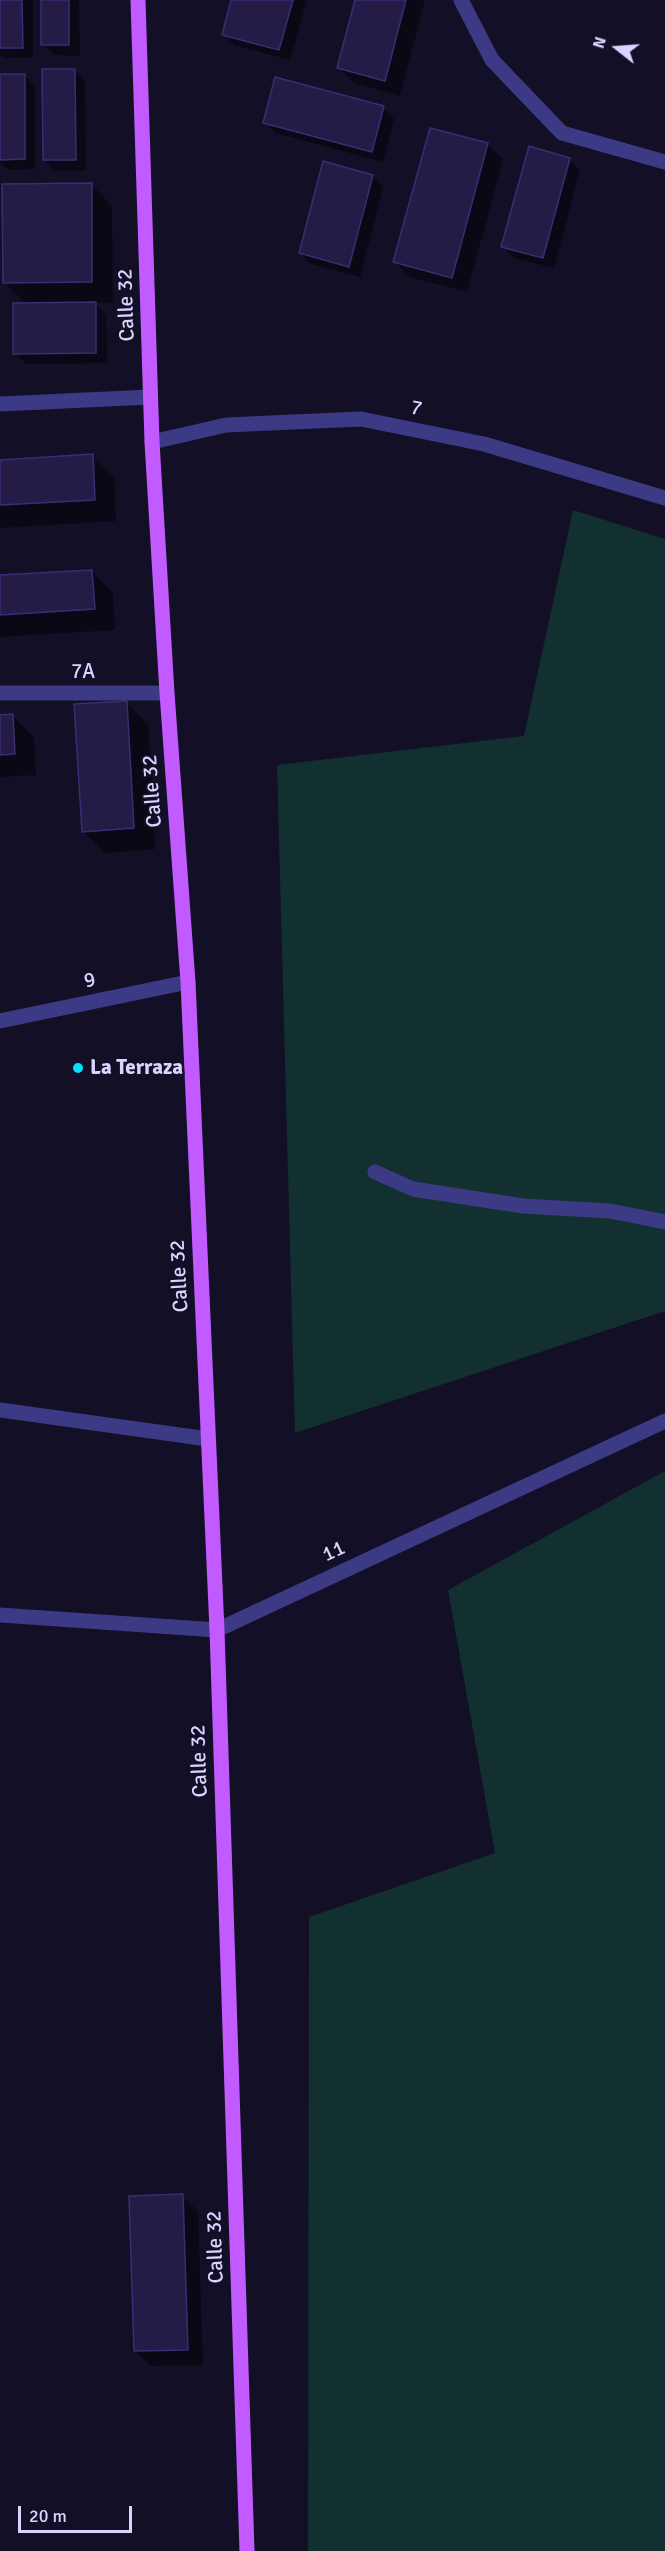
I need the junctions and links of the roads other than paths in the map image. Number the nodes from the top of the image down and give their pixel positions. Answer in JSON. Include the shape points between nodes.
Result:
{"nodes":[{"id":1,"x":138,"y":0,"type":"edge"},
{"id":2,"x":461,"y":0,"type":"edge"},
{"id":3,"x":665,"y":162,"type":"edge"},
{"id":4,"x":150,"y":397,"type":"junction"},
{"id":5,"x":0,"y":404,"type":"edge"},
{"id":6,"x":152,"y":442,"type":"junction"},
{"id":7,"x":665,"y":498,"type":"edge"},
{"id":8,"x":0,"y":693,"type":"edge"},
{"id":9,"x":167,"y":693,"type":"junction"},
{"id":10,"x":188,"y":982,"type":"junction"},
{"id":11,"x":0,"y":1021,"type":"edge"},
{"id":12,"x":375,"y":1172,"type":"dead end"},
{"id":13,"x":665,"y":1222,"type":"edge"},
{"id":14,"x":0,"y":1410,"type":"edge"},
{"id":15,"x":665,"y":1421,"type":"edge"},
{"id":16,"x":208,"y":1439,"type":"junction"},
{"id":17,"x":0,"y":1615,"type":"edge"},
{"id":18,"x":217,"y":1630,"type":"junction"},
{"id":19,"x":247,"y":2551,"type":"edge"}],
"edges":[{"from":1,"to":4,"type":"main road","name":"Calle 32"},
{"from":2,"to":3,"type":"street","via":[[492,60],[562,133]]},
{"from":4,"to":5,"type":"street"},
{"from":4,"to":6,"type":"main road","name":"Calle 32"},
{"from":6,"to":7,"type":"street","name":"7","via":[[226,426],[361,419],[484,444]]},
{"from":6,"to":9,"type":"main road","name":"Calle 32"},
{"from":8,"to":9,"type":"street","name":"7A"},
{"from":9,"to":10,"type":"main road","name":"Calle 32"},
{"from":10,"to":11,"type":"street","name":"9"},
{"from":10,"to":16,"type":"main road","name":"Calle 32"},
{"from":12,"to":13,"type":"street","via":[[413,1189],[523,1206],[610,1211]]},
{"from":14,"to":16,"type":"street"},
{"from":15,"to":18,"type":"street","name":"11"},
{"from":16,"to":18,"type":"main road","name":"Calle 32"},
{"from":17,"to":18,"type":"street","name":"11"},
{"from":18,"to":19,"type":"main road","name":"Calle 32"}]}
